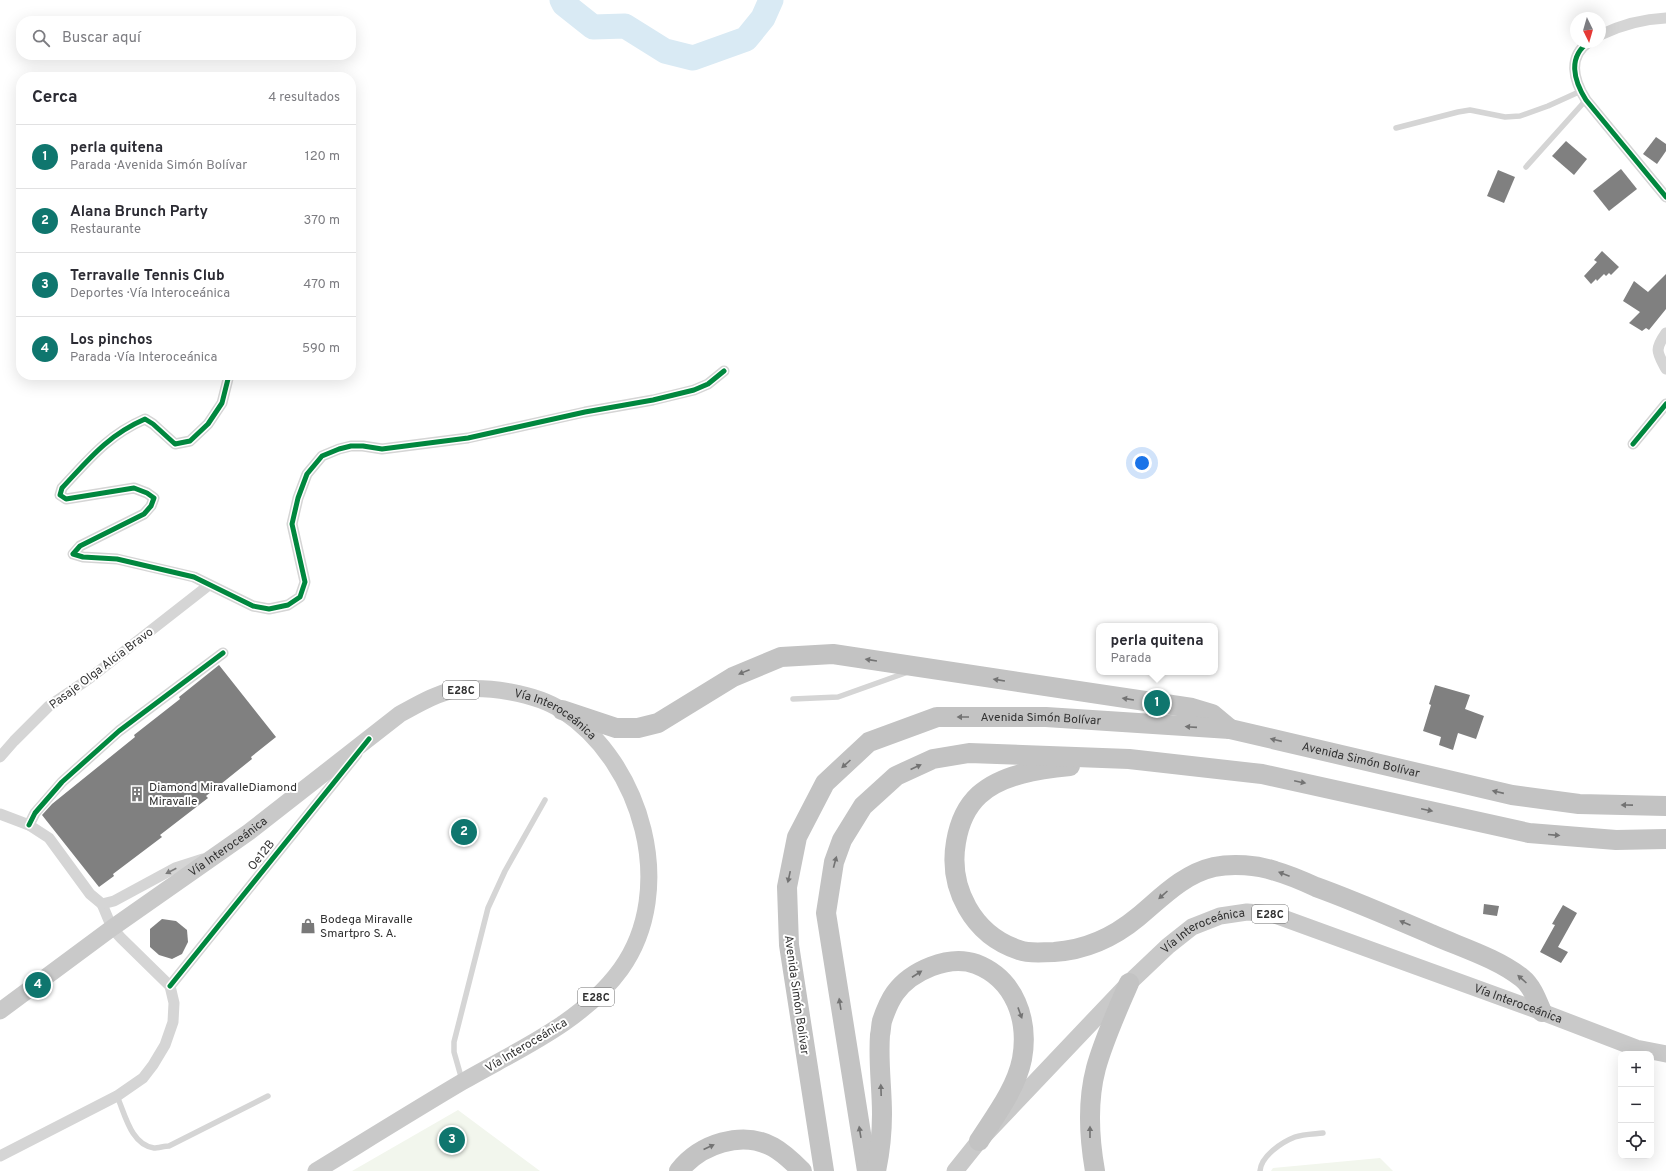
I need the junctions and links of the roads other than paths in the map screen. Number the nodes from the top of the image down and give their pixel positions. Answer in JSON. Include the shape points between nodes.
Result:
{"nodes":[{"id":1,"x":1666,"y":18,"type":"edge"},
{"id":2,"x":1606,"y":32,"type":"edge"},
{"id":3,"x":1582,"y":48,"type":"edge"},
{"id":4,"x":1583,"y":96,"type":"junction"},
{"id":5,"x":1396,"y":128,"type":"dead end"},
{"id":6,"x":1526,"y":167,"type":"dead end"},
{"id":7,"x":1666,"y":197,"type":"edge"},
{"id":8,"x":1666,"y":333,"type":"edge"},
{"id":9,"x":1666,"y":369,"type":"edge"},
{"id":10,"x":724,"y":371,"type":"dead end"},
{"id":11,"x":228,"y":380,"type":"edge"},
{"id":12,"x":1666,"y":404,"type":"edge"},
{"id":13,"x":1633,"y":444,"type":"dead end"},
{"id":14,"x":209,"y":585,"type":"junction"},
{"id":15,"x":223,"y":653,"type":"dead end"},
{"id":16,"x":920,"y":668,"type":"junction"},
{"id":17,"x":793,"y":699,"type":"dead end"},
{"id":18,"x":562,"y":710,"type":"junction"},
{"id":19,"x":1230,"y":729,"type":"junction"},
{"id":20,"x":369,"y":739,"type":"junction"},
{"id":21,"x":0,"y":757,"type":"edge"},
{"id":22,"x":1129,"y":759,"type":"junction"},
{"id":23,"x":545,"y":800,"type":"dead end"},
{"id":24,"x":1666,"y":806,"type":"edge"},
{"id":25,"x":0,"y":814,"type":"edge"},
{"id":26,"x":29,"y":825,"type":"junction"},
{"id":27,"x":1666,"y":839,"type":"edge"},
{"id":28,"x":220,"y":853,"type":"junction"},
{"id":29,"x":102,"y":904,"type":"junction"},
{"id":30,"x":112,"y":928,"type":"junction"},
{"id":31,"x":1129,"y":983,"type":"junction"},
{"id":32,"x":170,"y":986,"type":"junction"},
{"id":33,"x":0,"y":1011,"type":"edge"},
{"id":34,"x":1542,"y":1012,"type":"junction"},
{"id":35,"x":1666,"y":1054,"type":"edge"},
{"id":36,"x":463,"y":1082,"type":"junction"},
{"id":37,"x":117,"y":1096,"type":"junction"},
{"id":38,"x":268,"y":1096,"type":"dead end"},
{"id":39,"x":1323,"y":1133,"type":"dead end"},
{"id":40,"x":979,"y":1142,"type":"junction"},
{"id":41,"x":0,"y":1156,"type":"edge"},
{"id":42,"x":316,"y":1171,"type":"edge"},
{"id":43,"x":679,"y":1171,"type":"edge"},
{"id":44,"x":802,"y":1171,"type":"edge"},
{"id":45,"x":824,"y":1171,"type":"edge"},
{"id":46,"x":866,"y":1171,"type":"edge"},
{"id":47,"x":876,"y":1171,"type":"edge"},
{"id":48,"x":955,"y":1171,"type":"edge"},
{"id":49,"x":1094,"y":1171,"type":"edge"},
{"id":50,"x":1260,"y":1171,"type":"edge"}],
"edges":[{"from":1,"to":2,"type":"street","via":[[1648,18]]},
{"from":3,"to":4,"type":"street","via":[[1576,58],[1574,70]]},
{"from":4,"to":5,"type":"lane","via":[[1520,116],[1505,117],[1470,110]]},
{"from":4,"to":6,"type":"lane"},
{"from":4,"to":7,"type":"street"},
{"from":8,"to":9,"type":"street","via":[[1657,353]]},
{"from":10,"to":14,"type":"street","via":[[708,384],[694,390],[653,400],[468,438],[382,449],[363,446],[339,449],[322,456],[307,474],[292,524],[305,582],[300,597],[288,605],[269,609],[253,606]]},
{"from":11,"to":14,"type":"street","via":[[222,403],[208,424],[190,441],[175,444],[145,419],[127,427],[100,448],[62,488],[60,495],[66,498],[134,488],[147,493],[154,498],[144,514],[80,546],[73,554],[117,559],[162,569]]},
{"from":12,"to":13,"type":"street"},
{"from":14,"to":21,"type":"street","name":"Pasaje Olga Alcia Bravo","via":[[90,678],[49,706]]},
{"from":15,"to":26,"type":"street","via":[[119,731],[62,782],[35,813]]},
{"from":16,"to":17,"type":"lane","via":[[838,697]]},
{"from":16,"to":18,"type":"highway","one_way":true,"via":[[833,654],[781,657],[734,677],[658,723],[638,728],[616,728]]},
{"from":19,"to":16,"type":"highway","one_way":true,"via":[[1212,714],[1192,708]]},
{"from":18,"to":20,"type":"main road","name":"Vía Interoceánica","number":"E28C","via":[[518,693],[453,690],[400,714]]},
{"from":18,"to":36,"type":"main road","name":"Vía Interoceánica","number":"E28C","via":[[582,726],[613,760],[638,809],[647,859],[648,884],[643,921],[634,947],[603,992],[555,1029]]},
{"from":24,"to":19,"type":"highway","name":"Avenida Simón Bolívar","one_way":true,"via":[[1579,804],[1512,795]]},
{"from":19,"to":45,"type":"highway","name":"Avenida Simón Bolívar","one_way":true,"via":[[1046,716],[937,717],[869,742],[825,783],[797,836],[787,887],[789,945]]},
{"from":20,"to":28,"type":"main road","name":"Vía Interoceánica","number":"E28C"},
{"from":20,"to":32,"type":"street","name":"Oe12B"},
{"from":22,"to":27,"type":"highway","one_way":true,"via":[[1262,774],[1529,832],[1616,840]]},
{"from":34,"to":22,"type":"highway","one_way":true,"via":[[1524,980],[1504,967],[1351,900],[1275,871],[1245,865],[1215,867],[1195,874],[1174,885],[1110,936],[1086,946],[1039,953],[1020,951],[1000,942],[983,928],[968,910],[954,874],[958,830],[966,812],[979,795],[997,783],[1022,774],[1048,768]]},
{"from":46,"to":22,"type":"highway","one_way":true,"via":[[826,913],[834,862],[842,840],[863,806],[896,776],[933,759],[970,753]]},
{"from":23,"to":36,"type":"lane","via":[[504,871],[488,908],[454,1042],[454,1052]]},
{"from":25,"to":26,"type":"street"},
{"from":26,"to":29,"type":"street","via":[[49,838],[90,894]]},
{"from":28,"to":29,"type":"street","one_way":true,"via":[[175,868]]},
{"from":28,"to":30,"type":"main road","name":"Vía Interoceánica","number":"E28C"},
{"from":29,"to":30,"type":"street"},
{"from":30,"to":32,"type":"street"},
{"from":30,"to":33,"type":"main road","name":"Vía Interoceánica","number":"E28C"},
{"from":31,"to":34,"type":"main road","name":"Vía Interoceánica","number":"E28C","via":[[1192,926],[1220,916],[1248,912],[1272,914]]},
{"from":31,"to":40,"type":"main road","name":"Vía Interoceánica","number":"E28C"},
{"from":49,"to":31,"type":"highway","one_way":true,"via":[[1090,1143],[1090,1109],[1096,1069]]},
{"from":32,"to":37,"type":"street","via":[[174,1003],[173,1022],[165,1045],[143,1078]]},
{"from":34,"to":35,"type":"main road","name":"Vía Interoceánica","number":"E28C","via":[[1636,1048]]},
{"from":36,"to":42,"type":"main road","name":"Vía Interoceánica","number":"E28C"},
{"from":37,"to":38,"type":"lane","via":[[135,1138],[154,1148],[169,1146]]},
{"from":37,"to":41,"type":"street"},
{"from":39,"to":50,"type":"lane","via":[[1295,1137],[1276,1148],[1270,1152]]},
{"from":47,"to":40,"type":"highway","one_way":true,"via":[[882,1114],[879,1047],[882,1021],[895,994],[906,982],[921,971],[942,963],[974,964],[987,969],[1000,979],[1011,992],[1024,1027],[1022,1060],[1015,1080]]},
{"from":40,"to":48,"type":"main road","name":"Vía Interoceánica","number":"E28C"},
{"from":43,"to":44,"type":"highway","one_way":true,"via":[[697,1154],[713,1145],[734,1140],[753,1141],[773,1147]]}]}
